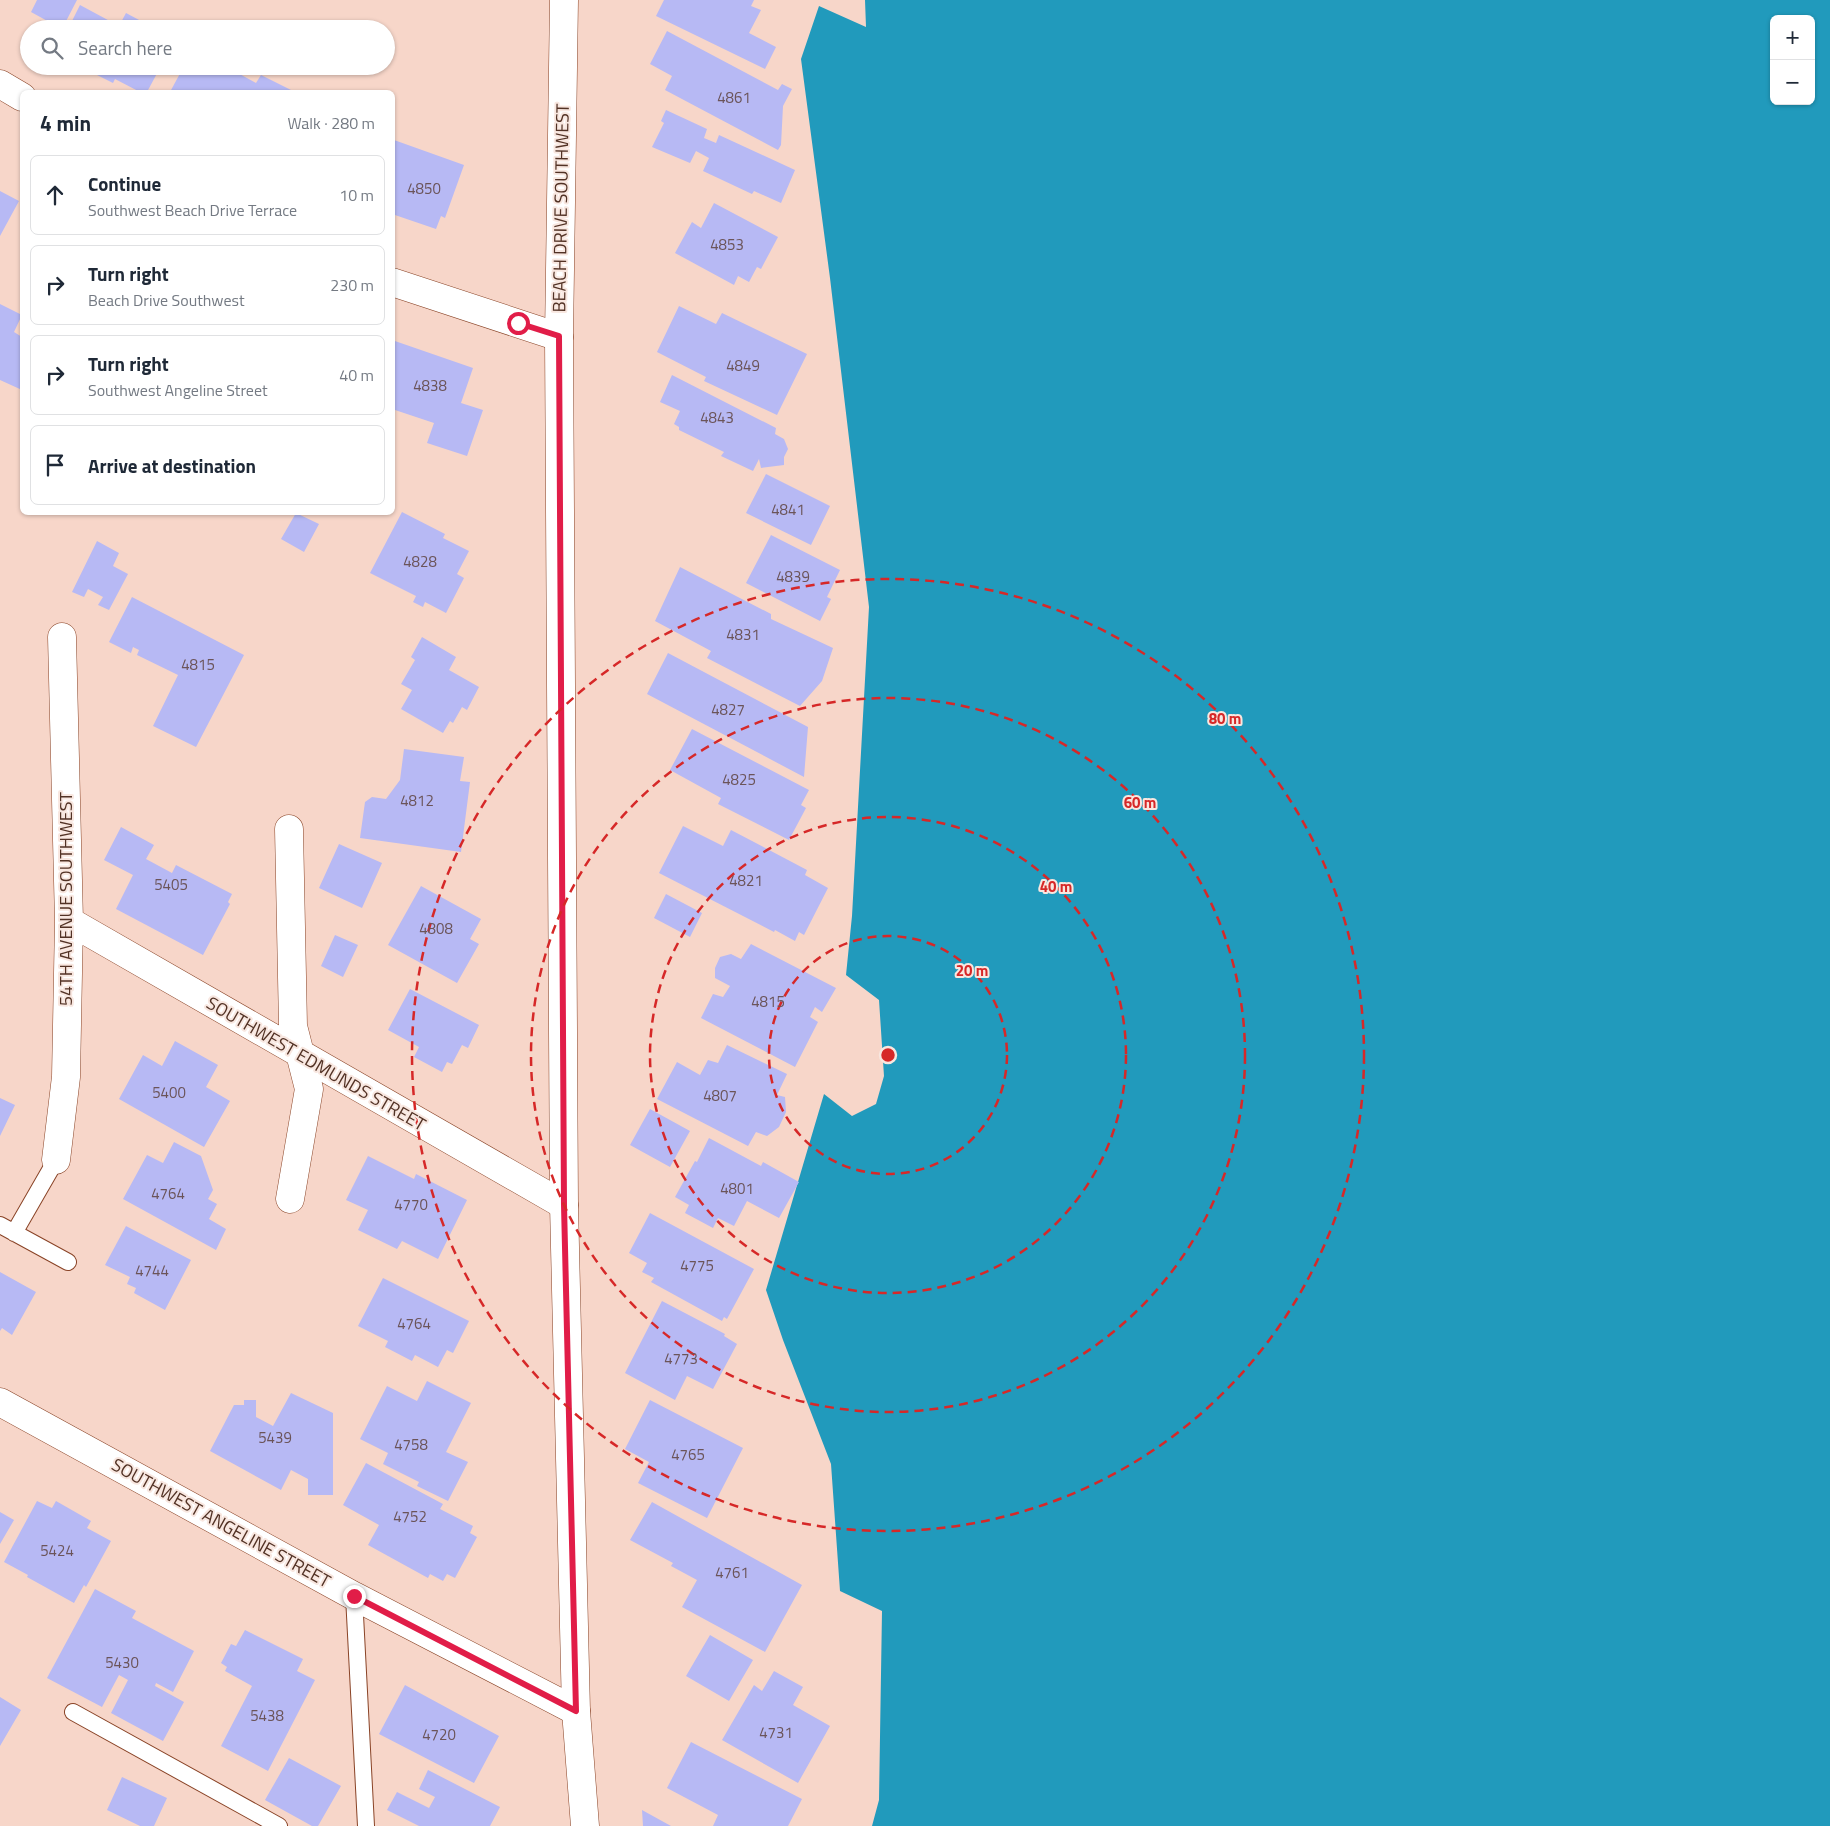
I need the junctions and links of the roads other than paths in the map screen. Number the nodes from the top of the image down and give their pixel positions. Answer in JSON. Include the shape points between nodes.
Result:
{"nodes":[{"id":1,"x":564,"y":0,"type":"edge"},
{"id":2,"x":0,"y":84,"type":"edge"},
{"id":3,"x":20,"y":96,"type":"edge"},
{"id":4,"x":395,"y":283,"type":"edge"},
{"id":5,"x":559,"y":336,"type":"junction"},
{"id":6,"x":62,"y":637,"type":"dead end"},
{"id":7,"x":290,"y":829,"type":"dead end"},
{"id":8,"x":69,"y":921,"type":"junction"},
{"id":9,"x":300,"y":1055,"type":"junction"},
{"id":10,"x":56,"y":1160,"type":"joint"},
{"id":11,"x":290,"y":1199,"type":"dead end"},
{"id":12,"x":564,"y":1205,"type":"junction"},
{"id":13,"x":7,"y":1229,"type":"edge"},
{"id":14,"x":68,"y":1262,"type":"dead end"},
{"id":15,"x":0,"y":1402,"type":"edge"},
{"id":16,"x":354,"y":1596,"type":"junction"},
{"id":17,"x":576,"y":1711,"type":"junction"},
{"id":18,"x":73,"y":1712,"type":"dead end"},
{"id":19,"x":279,"y":1826,"type":"edge"},
{"id":20,"x":366,"y":1826,"type":"edge"},
{"id":21,"x":585,"y":1826,"type":"edge"}],
"edges":[{"from":1,"to":5,"type":"street","name":"BEACH DRIVE SOUTHWEST"},
{"from":2,"to":3,"type":"street"},
{"from":4,"to":5,"type":"street"},
{"from":5,"to":12,"type":"street","name":"BEACH DRIVE SOUTHWEST"},
{"from":6,"to":8,"type":"street","name":"54TH AVENUE SOUTHWEST"},
{"from":7,"to":9,"type":"street","via":[[293,1026]]},
{"from":8,"to":9,"type":"street","name":"SOUTHWEST EDMUNDS STREET"},
{"from":8,"to":10,"type":"street","name":"54TH AVENUE SOUTHWEST","via":[[66,1077]]},
{"from":9,"to":11,"type":"street","via":[[309,1089]]},
{"from":9,"to":12,"type":"street","name":"SOUTHWEST EDMUNDS STREET"},
{"from":10,"to":13,"type":"lane"},
{"from":12,"to":17,"type":"street","name":"BEACH DRIVE SOUTHWEST"},
{"from":13,"to":14,"type":"lane"},
{"from":15,"to":16,"type":"street","name":"SOUTHWEST ANGELINE STREET"},
{"from":16,"to":17,"type":"street","name":"SOUTHWEST ANGELINE STREET"},
{"from":16,"to":20,"type":"lane"},
{"from":17,"to":21,"type":"street","name":"BEACH DRIVE SOUTHWEST"},
{"from":18,"to":19,"type":"lane"}]}
